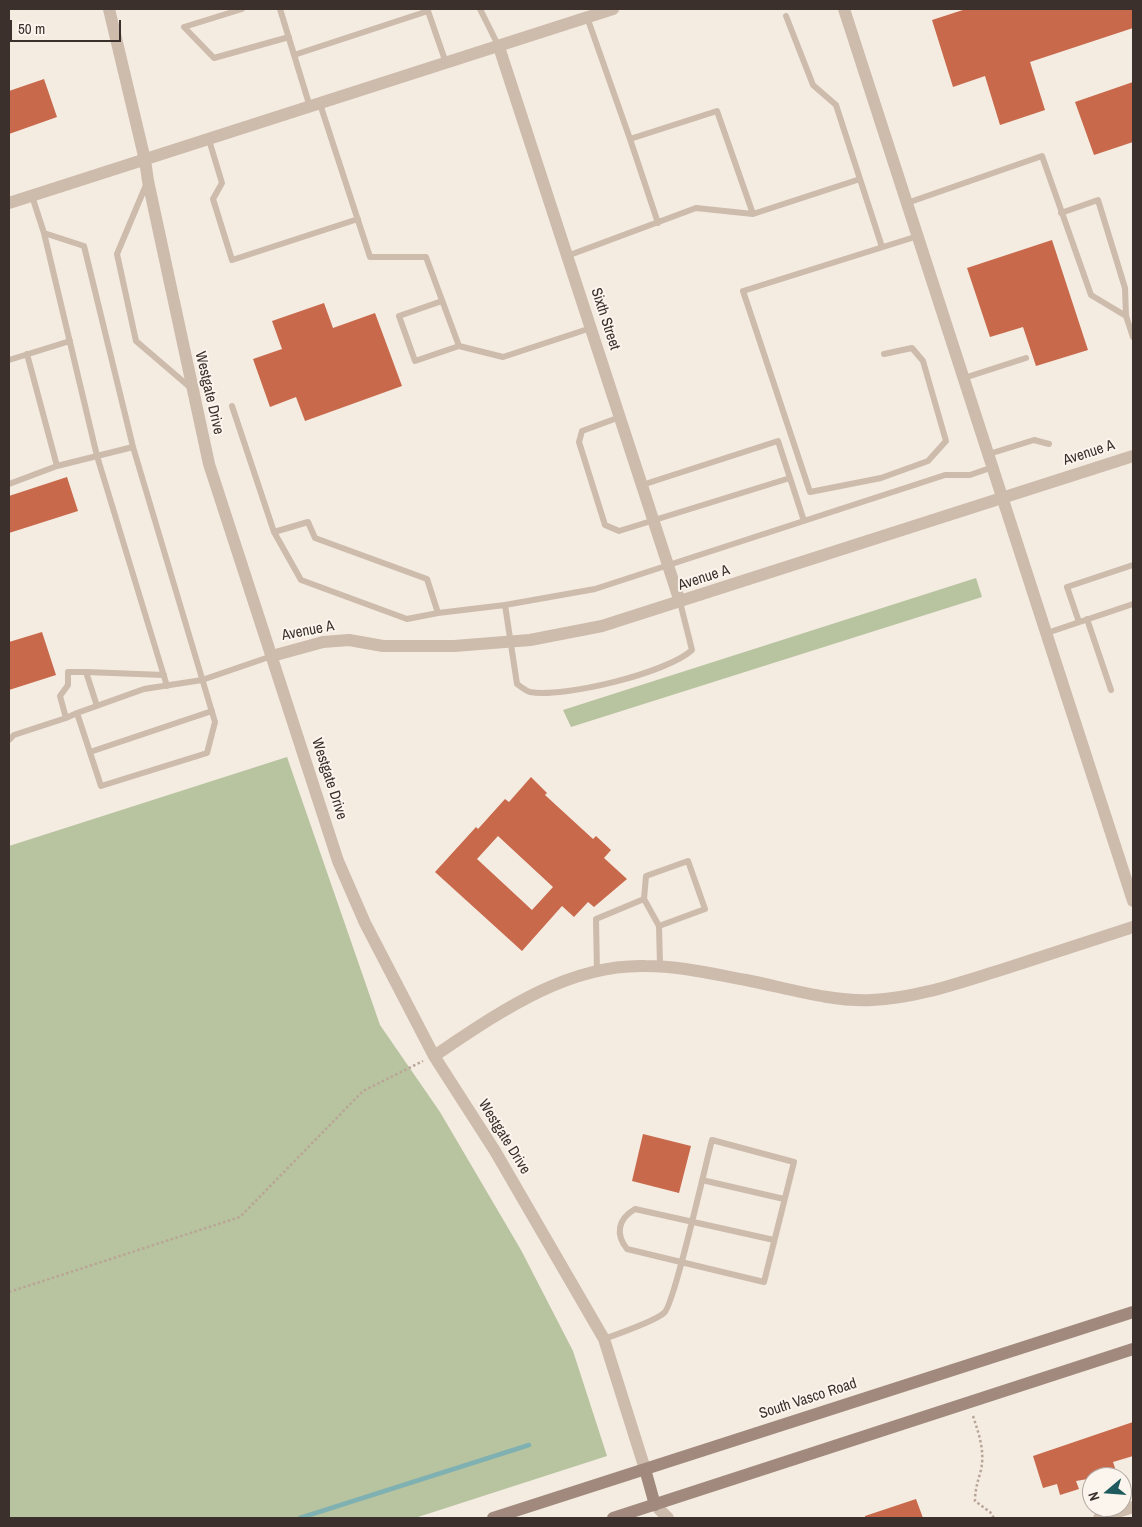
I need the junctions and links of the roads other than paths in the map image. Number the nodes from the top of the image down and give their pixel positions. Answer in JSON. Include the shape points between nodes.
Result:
{"nodes":[{"id":1,"x":109,"y":9,"type":"edge"},
{"id":2,"x":242,"y":9,"type":"edge"},
{"id":3,"x":280,"y":9,"type":"edge"},
{"id":4,"x":480,"y":9,"type":"edge"},
{"id":5,"x":613,"y":9,"type":"edge"},
{"id":6,"x":844,"y":9,"type":"edge"},
{"id":7,"x":786,"y":16,"type":"dead end"},
{"id":8,"x":587,"y":17,"type":"junction"},
{"id":9,"x":289,"y":37,"type":"junction"},
{"id":10,"x":498,"y":46,"type":"junction"},
{"id":11,"x":294,"y":54,"type":"junction"},
{"id":12,"x":446,"y":63,"type":"junction"},
{"id":13,"x":315,"y":106,"type":"junction"},
{"id":14,"x":630,"y":139,"type":"junction"},
{"id":15,"x":209,"y":140,"type":"junction"},
{"id":16,"x":145,"y":160,"type":"junction"},
{"id":17,"x":860,"y":179,"type":"junction"},
{"id":18,"x":148,"y":182,"type":"junction"},
{"id":19,"x":32,"y":196,"type":"junction"},
{"id":20,"x":907,"y":203,"type":"junction"},
{"id":21,"x":9,"y":204,"type":"edge"},
{"id":22,"x":1061,"y":212,"type":"junction"},
{"id":23,"x":753,"y":214,"type":"junction"},
{"id":24,"x":358,"y":220,"type":"junction"},
{"id":25,"x":658,"y":223,"type":"junction"},
{"id":26,"x":44,"y":233,"type":"junction"},
{"id":27,"x":918,"y":236,"type":"junction"},
{"id":28,"x":882,"y":247,"type":"junction"},
{"id":29,"x":567,"y":256,"type":"junction"},
{"id":30,"x":442,"y":300,"type":"junction"},
{"id":31,"x":1126,"y":316,"type":"junction"},
{"id":32,"x":590,"y":328,"type":"junction"},
{"id":33,"x":1133,"y":338,"type":"edge"},
{"id":34,"x":70,"y":341,"type":"junction"},
{"id":35,"x":458,"y":346,"type":"junction"},
{"id":36,"x":27,"y":354,"type":"junction"},
{"id":37,"x":884,"y":354,"type":"dead end"},
{"id":38,"x":1026,"y":358,"type":"dead end"},
{"id":39,"x":11,"y":359,"type":"edge"},
{"id":40,"x":964,"y":378,"type":"junction"},
{"id":41,"x":192,"y":389,"type":"junction"},
{"id":42,"x":232,"y":406,"type":"dead end"},
{"id":43,"x":620,"y":417,"type":"junction"},
{"id":44,"x":1049,"y":444,"type":"dead end"},
{"id":45,"x":133,"y":447,"type":"junction"},
{"id":46,"x":989,"y":454,"type":"junction"},
{"id":47,"x":97,"y":456,"type":"junction"},
{"id":48,"x":1133,"y":456,"type":"edge"},
{"id":49,"x":57,"y":466,"type":"junction"},
{"id":50,"x":993,"y":467,"type":"junction"},
{"id":51,"x":790,"y":478,"type":"junction"},
{"id":52,"x":9,"y":484,"type":"edge"},
{"id":53,"x":642,"y":485,"type":"junction"},
{"id":54,"x":1003,"y":499,"type":"junction"},
{"id":55,"x":654,"y":520,"type":"junction"},
{"id":56,"x":804,"y":521,"type":"junction"},
{"id":57,"x":274,"y":532,"type":"junction"},
{"id":58,"x":1133,"y":565,"type":"edge"},
{"id":59,"x":668,"y":566,"type":"junction"},
{"id":60,"x":680,"y":602,"type":"junction"},
{"id":61,"x":504,"y":604,"type":"junction"},
{"id":62,"x":1133,"y":604,"type":"edge"},
{"id":63,"x":438,"y":613,"type":"junction"},
{"id":64,"x":1087,"y":619,"type":"junction"},
{"id":65,"x":1079,"y":622,"type":"junction"},
{"id":66,"x":1046,"y":633,"type":"junction"},
{"id":67,"x":511,"y":641,"type":"junction"},
{"id":68,"x":272,"y":656,"type":"junction"},
{"id":69,"x":86,"y":672,"type":"junction"},
{"id":70,"x":164,"y":675,"type":"junction"},
{"id":71,"x":202,"y":680,"type":"junction"},
{"id":72,"x":168,"y":686,"type":"junction"},
{"id":73,"x":1111,"y":690,"type":"dead end"},
{"id":74,"x":97,"y":706,"type":"junction"},
{"id":75,"x":212,"y":711,"type":"junction"},
{"id":76,"x":77,"y":713,"type":"junction"},
{"id":77,"x":66,"y":718,"type":"junction"},
{"id":78,"x":9,"y":740,"type":"edge"},
{"id":79,"x":90,"y":752,"type":"junction"},
{"id":80,"x":644,"y":898,"type":"junction"},
{"id":81,"x":1133,"y":902,"type":"edge"},
{"id":82,"x":659,"y":926,"type":"junction"},
{"id":83,"x":1133,"y":927,"type":"edge"},
{"id":84,"x":660,"y":966,"type":"junction"},
{"id":85,"x":597,"y":972,"type":"junction"},
{"id":86,"x":434,"y":1056,"type":"junction"},
{"id":87,"x":702,"y":1180,"type":"junction"},
{"id":88,"x":784,"y":1199,"type":"junction"},
{"id":89,"x":692,"y":1220,"type":"junction"},
{"id":90,"x":774,"y":1240,"type":"junction"},
{"id":91,"x":681,"y":1262,"type":"junction"},
{"id":92,"x":1133,"y":1312,"type":"edge"},
{"id":93,"x":604,"y":1339,"type":"junction"},
{"id":94,"x":1133,"y":1349,"type":"edge"},
{"id":95,"x":645,"y":1469,"type":"junction"},
{"id":96,"x":655,"y":1505,"type":"junction"},
{"id":97,"x":1133,"y":1507,"type":"edge"},
{"id":98,"x":493,"y":1518,"type":"edge"},
{"id":99,"x":613,"y":1518,"type":"edge"},
{"id":100,"x":653,"y":1518,"type":"edge"},
{"id":101,"x":668,"y":1518,"type":"edge"},
{"id":102,"x":1099,"y":1518,"type":"edge"}],
"edges":[{"from":1,"to":16,"type":"street","name":"Westgate Drive"},
{"from":2,"to":9,"type":"lane","via":[[184,27],[214,58]]},
{"from":3,"to":9,"type":"lane"},
{"from":4,"to":10,"type":"lane"},
{"from":5,"to":8,"type":"street"},
{"from":6,"to":20,"type":"street"},
{"from":7,"to":17,"type":"lane","via":[[813,85],[836,105]]},
{"from":8,"to":10,"type":"street"},
{"from":8,"to":14,"type":"lane"},
{"from":9,"to":11,"type":"lane"},
{"from":10,"to":12,"type":"street"},
{"from":10,"to":29,"type":"street","name":"Sixth Street"},
{"from":11,"to":12,"type":"lane","via":[[428,11]]},
{"from":11,"to":13,"type":"lane"},
{"from":12,"to":13,"type":"street"},
{"from":13,"to":15,"type":"street"},
{"from":13,"to":24,"type":"lane"},
{"from":14,"to":23,"type":"lane","via":[[717,111]]},
{"from":14,"to":25,"type":"lane"},
{"from":15,"to":16,"type":"street"},
{"from":15,"to":24,"type":"lane","via":[[222,183],[213,199],[232,260]]},
{"from":16,"to":18,"type":"street","name":"Westgate Drive"},
{"from":16,"to":19,"type":"street"},
{"from":17,"to":23,"type":"lane"},
{"from":17,"to":28,"type":"lane"},
{"from":18,"to":41,"type":"street","name":"Westgate Drive"},
{"from":18,"to":41,"type":"lane","via":[[117,254],[136,341]]},
{"from":19,"to":21,"type":"street"},
{"from":19,"to":26,"type":"lane"},
{"from":20,"to":22,"type":"lane","via":[[1042,156]]},
{"from":20,"to":27,"type":"street"},
{"from":22,"to":31,"type":"lane","via":[[1091,295]]},
{"from":22,"to":31,"type":"lane","via":[[1098,200],[1125,288]]},
{"from":23,"to":25,"type":"lane","via":[[696,208]]},
{"from":24,"to":30,"type":"lane","via":[[370,256],[426,257]]},
{"from":25,"to":29,"type":"lane"},
{"from":26,"to":34,"type":"lane"},
{"from":26,"to":45,"type":"lane","via":[[84,246]]},
{"from":27,"to":28,"type":"lane"},
{"from":27,"to":40,"type":"street"},
{"from":28,"to":37,"type":"lane","via":[[744,291],[810,492],[881,478],[928,462],[946,441],[923,361],[912,348]]},
{"from":29,"to":32,"type":"street","name":"Sixth Street"},
{"from":30,"to":35,"type":"lane"},
{"from":30,"to":35,"type":"lane","via":[[399,316],[415,361]]},
{"from":31,"to":33,"type":"lane"},
{"from":32,"to":35,"type":"lane","via":[[503,357]]},
{"from":32,"to":43,"type":"street","name":"Sixth Street"},
{"from":34,"to":36,"type":"lane"},
{"from":34,"to":47,"type":"lane"},
{"from":36,"to":39,"type":"lane"},
{"from":36,"to":49,"type":"lane"},
{"from":38,"to":40,"type":"lane"},
{"from":40,"to":46,"type":"street"},
{"from":41,"to":68,"type":"street","name":"Westgate Drive","via":[[209,464]]},
{"from":42,"to":57,"type":"lane"},
{"from":43,"to":53,"type":"street","name":"Sixth Street"},
{"from":43,"to":55,"type":"lane","via":[[582,431],[579,442],[602,515],[605,524],[619,531]]},
{"from":44,"to":46,"type":"lane","via":[[1034,440]]},
{"from":45,"to":47,"type":"lane"},
{"from":45,"to":71,"type":"lane"},
{"from":46,"to":50,"type":"street"},
{"from":47,"to":49,"type":"lane"},
{"from":47,"to":70,"type":"lane"},
{"from":48,"to":54,"type":"street","name":"Avenue A"},
{"from":49,"to":52,"type":"lane"},
{"from":50,"to":54,"type":"street"},
{"from":50,"to":56,"type":"lane","via":[[970,475],[945,475]]},
{"from":51,"to":53,"type":"lane","via":[[778,441]]},
{"from":51,"to":55,"type":"lane"},
{"from":51,"to":56,"type":"lane"},
{"from":53,"to":55,"type":"street","name":"Sixth Street"},
{"from":54,"to":60,"type":"street","name":"Avenue A"},
{"from":54,"to":66,"type":"street"},
{"from":55,"to":59,"type":"street","name":"Sixth Street"},
{"from":56,"to":59,"type":"lane"},
{"from":57,"to":63,"type":"lane","via":[[301,580],[407,619]]},
{"from":57,"to":63,"type":"lane","via":[[308,522],[315,538],[427,579]]},
{"from":58,"to":65,"type":"lane","via":[[1067,587]]},
{"from":59,"to":60,"type":"street","name":"Sixth Street"},
{"from":59,"to":61,"type":"lane","via":[[595,589]]},
{"from":60,"to":67,"type":"street","name":"Avenue A","via":[[602,626]]},
{"from":60,"to":67,"type":"lane","via":[[692,650],[683,658],[616,681],[566,691],[529,692],[517,684]]},
{"from":61,"to":63,"type":"lane"},
{"from":61,"to":67,"type":"lane"},
{"from":62,"to":64,"type":"lane"},
{"from":64,"to":65,"type":"lane"},
{"from":64,"to":73,"type":"lane"},
{"from":65,"to":66,"type":"lane"},
{"from":66,"to":81,"type":"street"},
{"from":67,"to":68,"type":"street","name":"Avenue A","via":[[454,646],[392,646],[349,640],[323,642]]},
{"from":68,"to":71,"type":"lane"},
{"from":68,"to":86,"type":"street","name":"Westgate Drive","via":[[338,861]]},
{"from":69,"to":70,"type":"lane"},
{"from":69,"to":74,"type":"lane"},
{"from":69,"to":77,"type":"lane","via":[[68,672],[68,685],[60,696]]},
{"from":70,"to":72,"type":"lane"},
{"from":71,"to":72,"type":"lane"},
{"from":71,"to":75,"type":"lane"},
{"from":72,"to":74,"type":"lane","via":[[144,689]]},
{"from":74,"to":76,"type":"lane"},
{"from":75,"to":79,"type":"lane"},
{"from":75,"to":79,"type":"lane","via":[[215,722],[206,753],[101,786]]},
{"from":76,"to":77,"type":"lane"},
{"from":76,"to":79,"type":"lane"},
{"from":77,"to":78,"type":"lane","via":[[14,735]]},
{"from":80,"to":82,"type":"lane"},
{"from":80,"to":82,"type":"lane","via":[[646,876],[688,861],[705,909]]},
{"from":80,"to":85,"type":"lane","via":[[596,919]]},
{"from":82,"to":84,"type":"lane"},
{"from":83,"to":84,"type":"street","via":[[952,985],[898,998],[844,999]]},
{"from":84,"to":85,"type":"street"},
{"from":85,"to":86,"type":"street","via":[[542,990],[498,1013]]},
{"from":86,"to":93,"type":"street","name":"Westgate Drive","via":[[495,1151]]},
{"from":87,"to":88,"type":"lane"},
{"from":87,"to":88,"type":"lane","via":[[712,1140],[794,1162]]},
{"from":87,"to":89,"type":"lane"},
{"from":88,"to":90,"type":"lane"},
{"from":89,"to":90,"type":"lane"},
{"from":89,"to":91,"type":"lane"},
{"from":89,"to":91,"type":"lane","via":[[635,1209],[622,1219],[619,1227],[622,1243],[627,1249]]},
{"from":90,"to":91,"type":"lane","via":[[764,1282]]},
{"from":91,"to":93,"type":"lane","via":[[665,1313]]},
{"from":92,"to":95,"type":"main road","name":"South Vasco Road"},
{"from":93,"to":95,"type":"street","name":"Westgate Drive"},
{"from":94,"to":96,"type":"main road"},
{"from":95,"to":96,"type":"main road","name":"Westgate Drive"},
{"from":95,"to":98,"type":"main road","name":"South Vasco Road"},
{"from":96,"to":99,"type":"main road"},
{"from":96,"to":100,"type":"street"},
{"from":96,"to":101,"type":"street"},
{"from":97,"to":102,"type":"street"}]}
